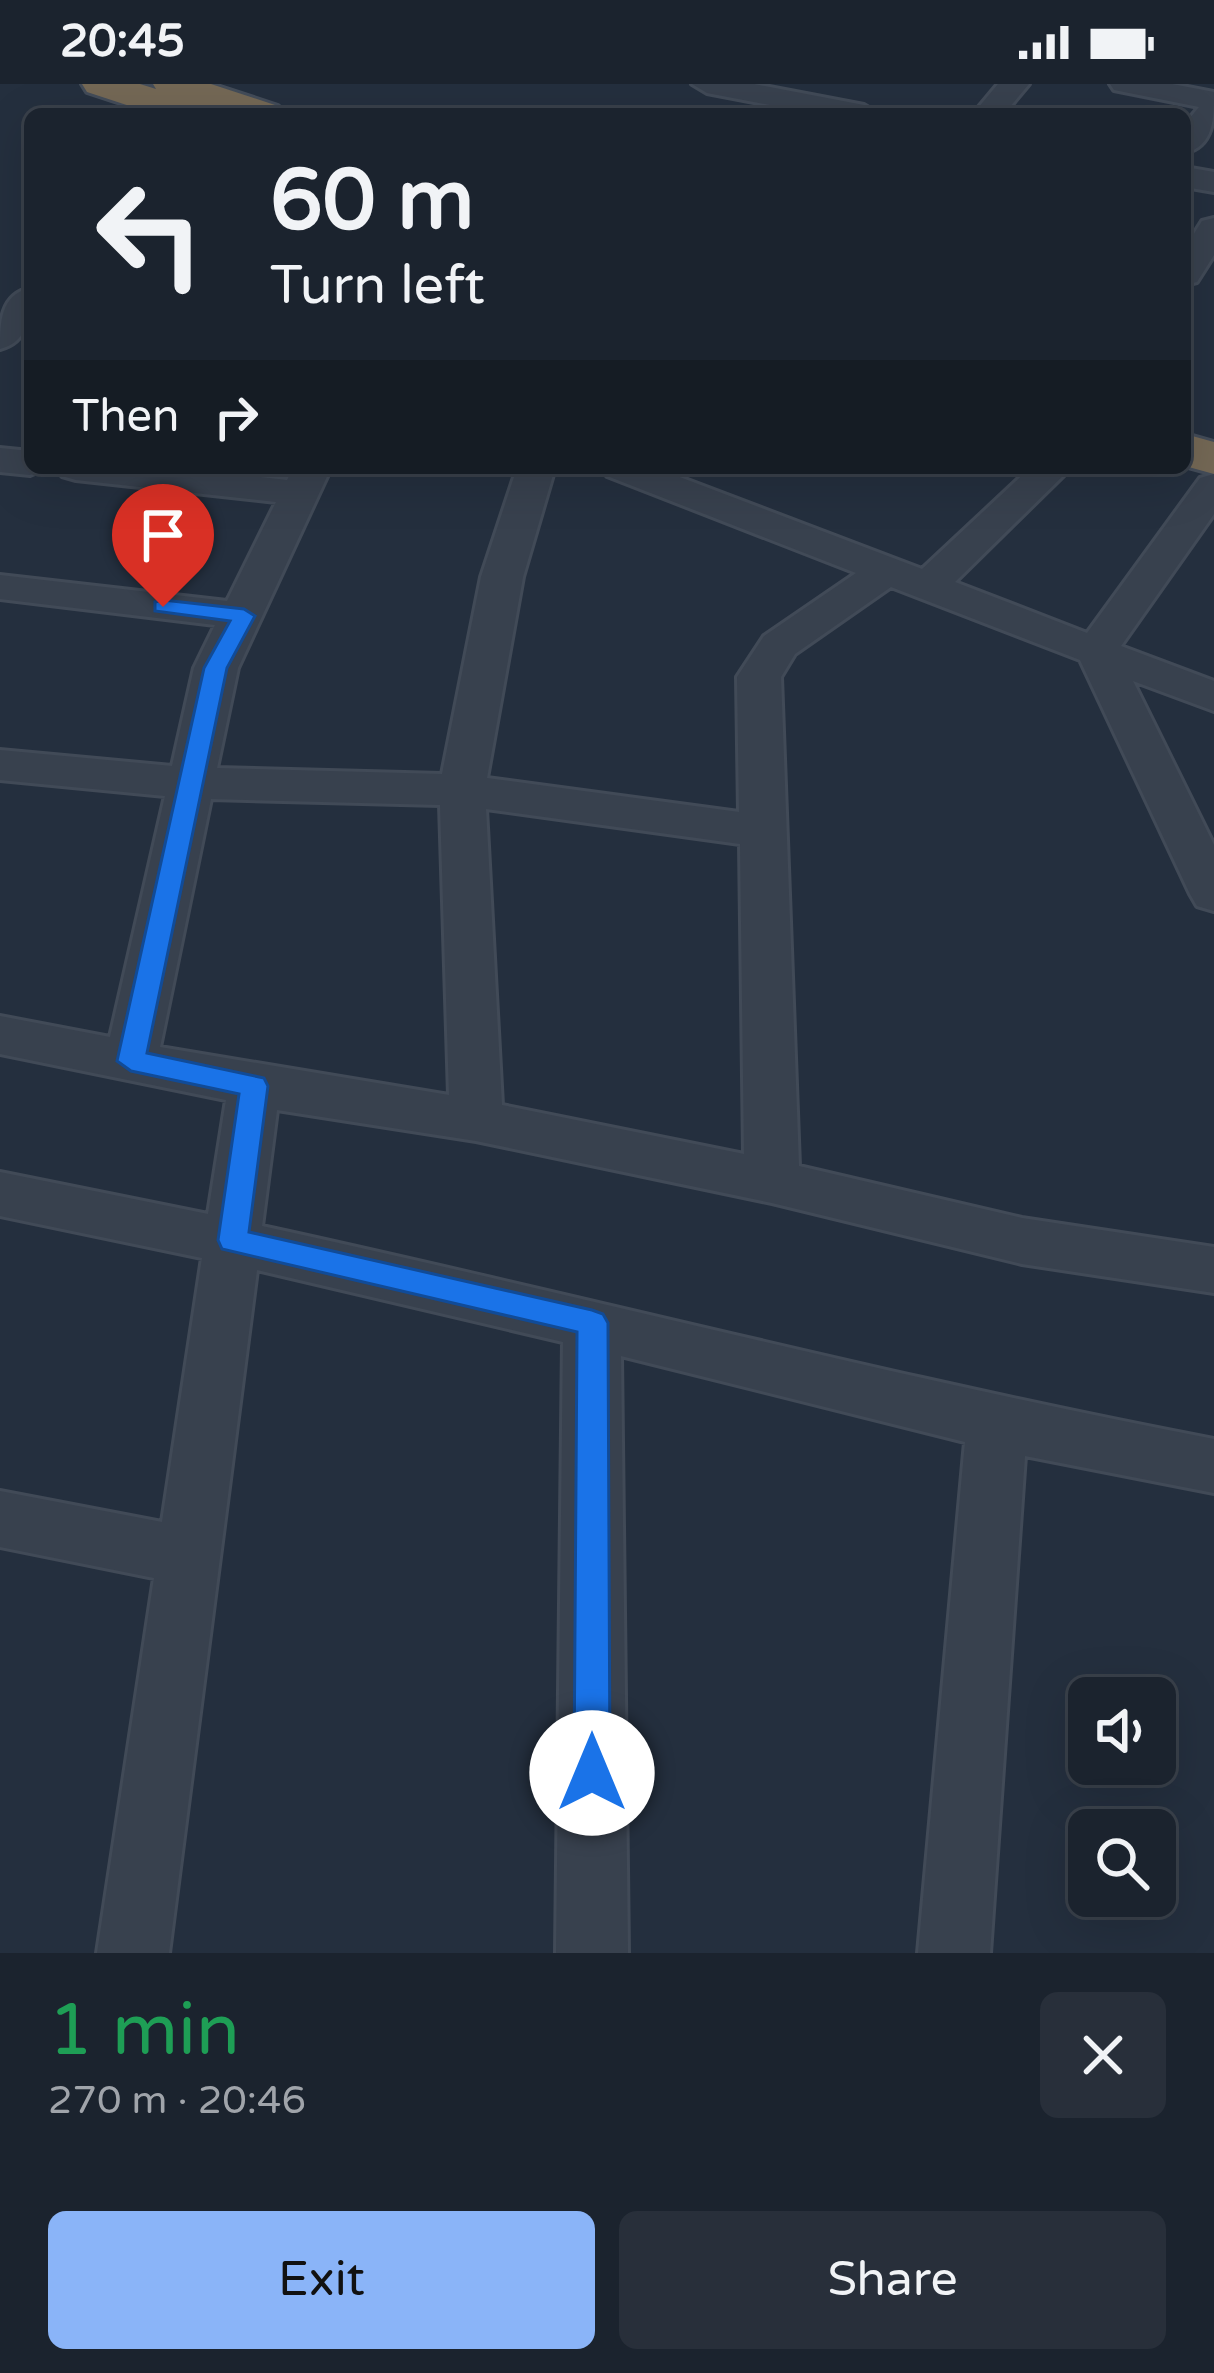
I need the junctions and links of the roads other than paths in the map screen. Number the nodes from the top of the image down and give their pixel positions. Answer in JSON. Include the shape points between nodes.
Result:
{"nodes":[{"id":1,"x":101,"y":84,"type":"edge"},
{"id":2,"x":707,"y":84,"type":"edge"},
{"id":3,"x":1014,"y":84,"type":"edge"},
{"id":4,"x":1125,"y":84,"type":"edge"},
{"id":5,"x":174,"y":104,"type":"edge"},
{"id":6,"x":1214,"y":105,"type":"edge"},
{"id":7,"x":210,"y":108,"type":"edge"},
{"id":8,"x":832,"y":108,"type":"edge"},
{"id":9,"x":993,"y":108,"type":"edge"},
{"id":10,"x":1191,"y":136,"type":"edge"},
{"id":11,"x":1214,"y":227,"type":"edge"},
{"id":12,"x":1191,"y":262,"type":"edge"},
{"id":13,"x":24,"y":306,"type":"edge"},
{"id":14,"x":0,"y":338,"type":"edge"},
{"id":15,"x":191,"y":474,"type":"edge"},
{"id":16,"x":534,"y":474,"type":"edge"},
{"id":17,"x":637,"y":474,"type":"edge"},
{"id":18,"x":1044,"y":474,"type":"edge"},
{"id":19,"x":306,"y":480,"type":"edge"},
{"id":20,"x":1214,"y":486,"type":"edge"},
{"id":21,"x":909,"y":577,"type":"junction"},
{"id":22,"x":0,"y":587,"type":"edge"},
{"id":23,"x":244,"y":616,"type":"junction"},
{"id":24,"x":1096,"y":650,"type":"junction"},
{"id":25,"x":1214,"y":697,"type":"edge"},
{"id":26,"x":0,"y":765,"type":"edge"},
{"id":27,"x":191,"y":783,"type":"junction"},
{"id":28,"x":462,"y":790,"type":"junction"},
{"id":29,"x":761,"y":831,"type":"junction"},
{"id":30,"x":1214,"y":894,"type":"edge"},
{"id":31,"x":0,"y":1035,"type":"edge"},
{"id":32,"x":131,"y":1061,"type":"junction"},
{"id":33,"x":254,"y":1086,"type":"junction"},
{"id":34,"x":476,"y":1120,"type":"junction"},
{"id":35,"x":772,"y":1181,"type":"junction"},
{"id":36,"x":0,"y":1194,"type":"edge"},
{"id":37,"x":232,"y":1240,"type":"junction"},
{"id":38,"x":1214,"y":1270,"type":"edge"},
{"id":39,"x":592,"y":1323,"type":"junction"},
{"id":40,"x":997,"y":1424,"type":"junction"},
{"id":41,"x":1214,"y":1466,"type":"edge"},
{"id":42,"x":0,"y":1519,"type":"edge"},
{"id":43,"x":189,"y":1556,"type":"junction"},
{"id":44,"x":133,"y":1953,"type":"edge"},
{"id":45,"x":592,"y":1953,"type":"edge"},
{"id":46,"x":954,"y":1953,"type":"edge"}],
"edges":[{"from":1,"to":5,"type":"highway"},
{"from":2,"to":8,"type":"street"},
{"from":3,"to":9,"type":"street"},
{"from":4,"to":6,"type":"street"},
{"from":5,"to":7,"type":"highway"},
{"from":6,"to":10,"type":"street"},
{"from":11,"to":12,"type":"street"},
{"from":13,"to":14,"type":"street"},
{"from":15,"to":19,"type":"street"},
{"from":16,"to":28,"type":"street","via":[[502,577]]},
{"from":17,"to":21,"type":"street"},
{"from":18,"to":21,"type":"street"},
{"from":19,"to":23,"type":"street"},
{"from":20,"to":24,"type":"street"},
{"from":21,"to":24,"type":"street"},
{"from":21,"to":29,"type":"street","via":[[779,645],[763,666]]},
{"from":22,"to":23,"type":"street"},
{"from":23,"to":27,"type":"street","via":[[216,668]]},
{"from":24,"to":25,"type":"street"},
{"from":24,"to":30,"type":"street"},
{"from":26,"to":27,"type":"street"},
{"from":27,"to":28,"type":"street"},
{"from":27,"to":32,"type":"street"},
{"from":28,"to":29,"type":"street"},
{"from":28,"to":34,"type":"street"},
{"from":29,"to":35,"type":"street"},
{"from":31,"to":32,"type":"street"},
{"from":32,"to":33,"type":"street"},
{"from":33,"to":34,"type":"street"},
{"from":33,"to":37,"type":"street"},
{"from":34,"to":35,"type":"street"},
{"from":35,"to":38,"type":"street","via":[[1022,1241]]},
{"from":36,"to":37,"type":"street"},
{"from":37,"to":39,"type":"street"},
{"from":37,"to":43,"type":"street"},
{"from":39,"to":40,"type":"street"},
{"from":39,"to":45,"type":"street"},
{"from":40,"to":41,"type":"street"},
{"from":40,"to":46,"type":"street"},
{"from":42,"to":43,"type":"street"},
{"from":43,"to":44,"type":"street"}]}
